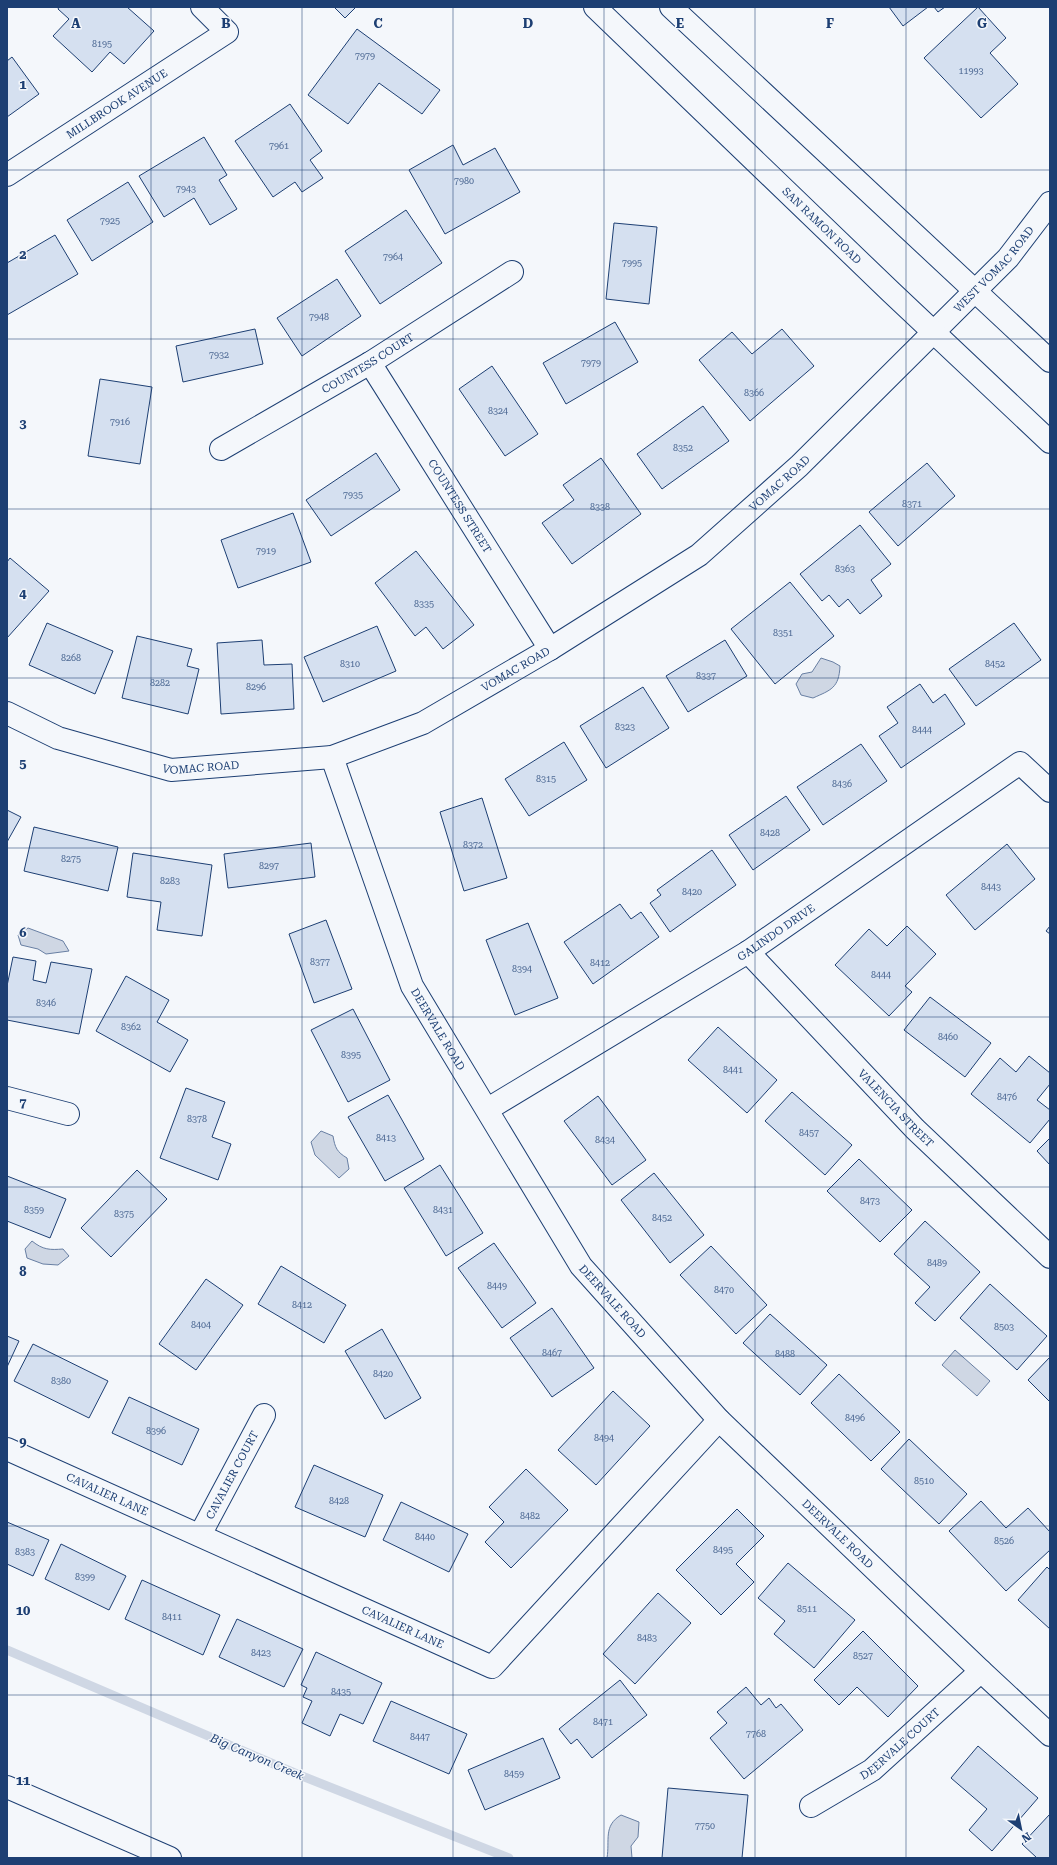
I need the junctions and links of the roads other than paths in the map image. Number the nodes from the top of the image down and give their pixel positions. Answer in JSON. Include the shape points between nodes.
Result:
{"nodes":[{"id":1,"x":202,"y":7,"type":"edge"},
{"id":2,"x":594,"y":7,"type":"edge"},
{"id":3,"x":671,"y":7,"type":"edge"},
{"id":4,"x":7,"y":175,"type":"edge"},
{"id":5,"x":1050,"y":203,"type":"edge"},
{"id":6,"x":512,"y":272,"type":"dead end"},
{"id":7,"x":975,"y":290,"type":"junction"},
{"id":8,"x":933,"y":332,"type":"junction"},
{"id":9,"x":1050,"y":361,"type":"edge"},
{"id":10,"x":370,"y":363,"type":"junction"},
{"id":11,"x":1050,"y":442,"type":"edge"},
{"id":12,"x":221,"y":449,"type":"dead end"},
{"id":13,"x":550,"y":649,"type":"junction"},
{"id":14,"x":7,"y":712,"type":"edge"},
{"id":15,"x":332,"y":757,"type":"junction"},
{"id":16,"x":1050,"y":791,"type":"edge"},
{"id":17,"x":748,"y":952,"type":"junction"},
{"id":18,"x":7,"y":1098,"type":"edge"},
{"id":19,"x":488,"y":1109,"type":"junction"},
{"id":20,"x":68,"y":1114,"type":"dead end"},
{"id":21,"x":1050,"y":1257,"type":"edge"},
{"id":22,"x":264,"y":1414,"type":"dead end"},
{"id":23,"x":719,"y":1420,"type":"junction"},
{"id":24,"x":7,"y":1449,"type":"edge"},
{"id":25,"x":200,"y":1535,"type":"junction"},
{"id":26,"x":981,"y":1671,"type":"junction"},
{"id":27,"x":1050,"y":1734,"type":"edge"},
{"id":28,"x":7,"y":1788,"type":"edge"},
{"id":29,"x":811,"y":1806,"type":"dead end"},
{"id":30,"x":170,"y":1858,"type":"edge"}],
"edges":[{"from":1,"to":4,"type":"main road","name":"MILLBROOK AVENUE","via":[[227,32]]},
{"from":2,"to":8,"type":"main road","name":"SAN RAMON ROAD"},
{"from":3,"to":7,"type":"main road"},
{"from":5,"to":7,"type":"main road","name":"WEST VOMAC ROAD","via":[[1008,258]]},
{"from":6,"to":10,"type":"main road","name":"COUNTESS COURT"},
{"from":7,"to":8,"type":"main road","name":"WEST VOMAC ROAD"},
{"from":7,"to":9,"type":"main road"},
{"from":8,"to":11,"type":"main road","name":"SAN RAMON ROAD"},
{"from":8,"to":13,"type":"main road","name":"VOMAC ROAD","via":[[799,466],[699,556]]},
{"from":10,"to":12,"type":"main road","name":"COUNTESS COURT"},
{"from":10,"to":13,"type":"main road","name":"COUNTESS STREET"},
{"from":13,"to":15,"type":"main road","name":"VOMAC ROAD","via":[[423,723]]},
{"from":14,"to":15,"type":"main road","name":"VOMAC ROAD","via":[[58,738],[171,770]]},
{"from":15,"to":19,"type":"main road","name":"DEERVALE ROAD","via":[[412,986]]},
{"from":16,"to":17,"type":"main road","name":"GALINDO DRIVE","via":[[1020,763]]},
{"from":17,"to":19,"type":"main road","name":"GALINDO DRIVE"},
{"from":17,"to":21,"type":"main road","name":"VALENCIA STREET","via":[[915,1129]]},
{"from":18,"to":20,"type":"main road"},
{"from":19,"to":23,"type":"main road","name":"DEERVALE ROAD","via":[[581,1266]]},
{"from":22,"to":25,"type":"main road","name":"CAVALIER COURT"},
{"from":23,"to":25,"type":"main road","name":"CAVALIER LANE","via":[[492,1667]]},
{"from":23,"to":26,"type":"main road","name":"DEERVALE ROAD"},
{"from":24,"to":25,"type":"main road","name":"CAVALIER LANE"},
{"from":26,"to":27,"type":"main road","name":"DEERVALE ROAD"},
{"from":26,"to":29,"type":"main road","name":"DEERVALE COURT","via":[[872,1770]]},
{"from":28,"to":30,"type":"main road"}]}
